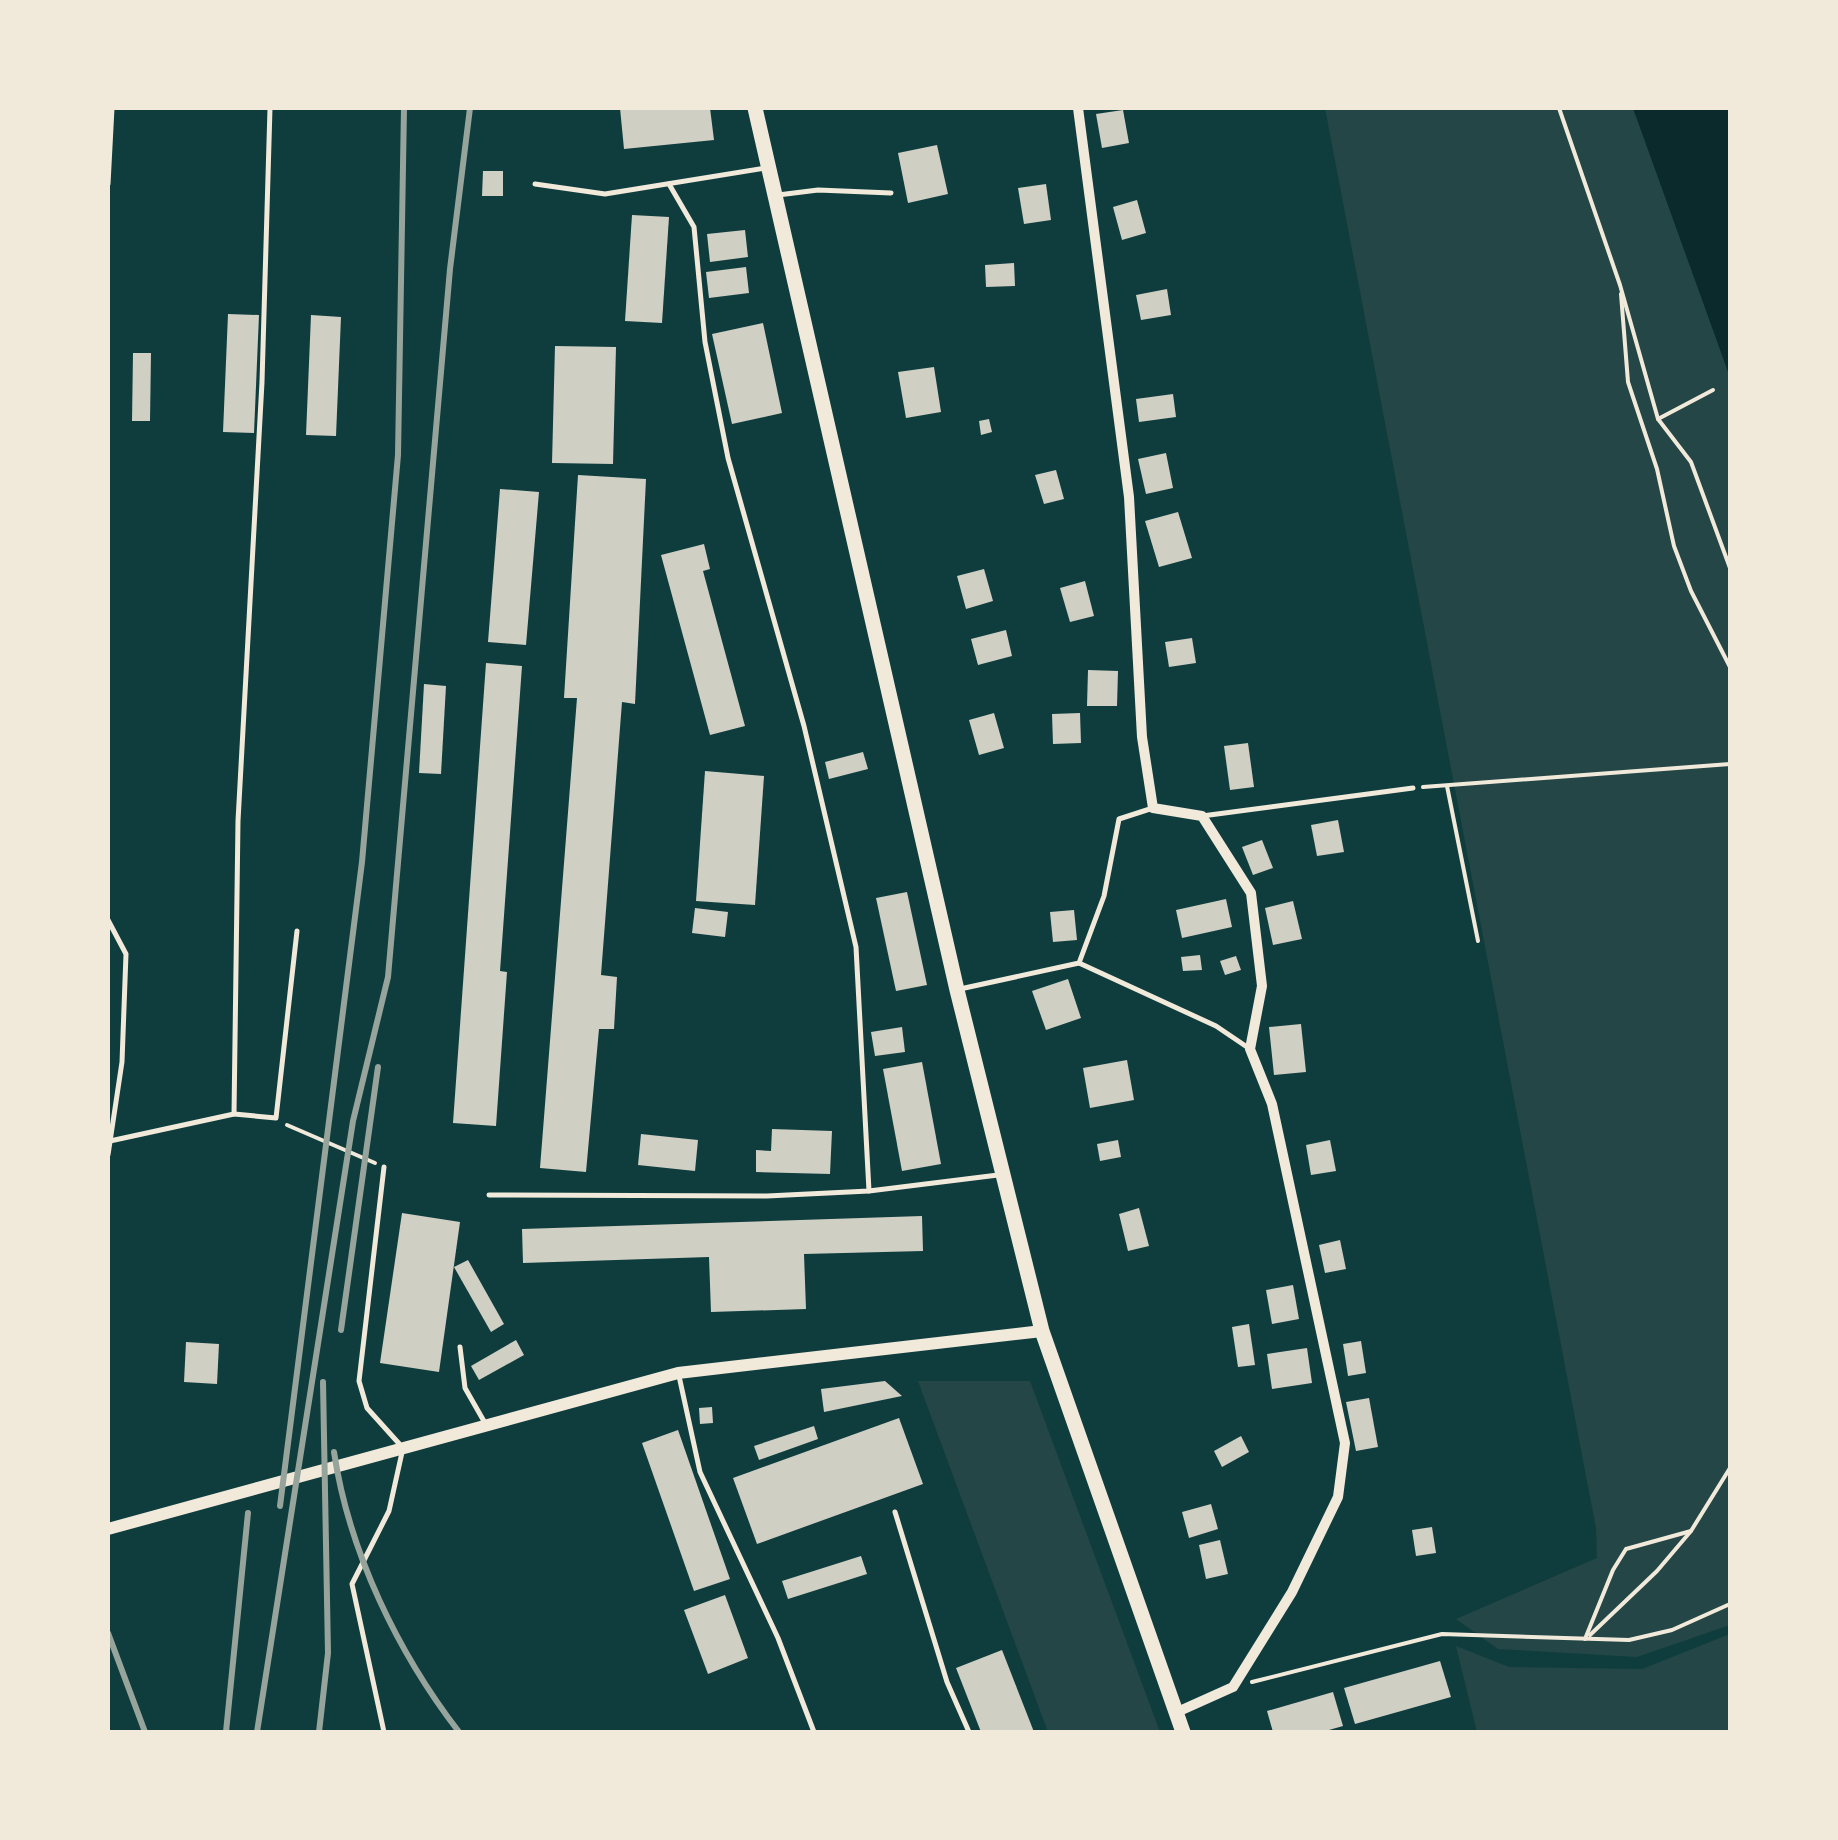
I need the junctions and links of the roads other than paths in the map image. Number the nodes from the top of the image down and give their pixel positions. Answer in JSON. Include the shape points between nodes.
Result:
{"nodes":[{"id":1,"x":112,"y":108,"type":"edge"},
{"id":2,"x":270,"y":108,"type":"edge"},
{"id":3,"x":755,"y":108,"type":"edge"},
{"id":4,"x":1078,"y":108,"type":"edge"},
{"id":5,"x":769,"y":168,"type":"junction"},
{"id":6,"x":108,"y":184,"type":"edge"},
{"id":7,"x":536,"y":184,"type":"dead end"},
{"id":8,"x":669,"y":184,"type":"junction"},
{"id":9,"x":892,"y":193,"type":"dead end"},
{"id":10,"x":775,"y":196,"type":"junction"},
{"id":11,"x":1413,"y":788,"type":"road end"},
{"id":12,"x":1153,"y":808,"type":"junction"},
{"id":13,"x":1202,"y":816,"type":"junction"},
{"id":14,"x":108,"y":920,"type":"edge"},
{"id":15,"x":297,"y":932,"type":"dead end"},
{"id":16,"x":1079,"y":963,"type":"junction"},
{"id":17,"x":957,"y":990,"type":"junction"},
{"id":18,"x":1250,"y":1050,"type":"junction"},
{"id":19,"x":234,"y":1114,"type":"junction"},
{"id":20,"x":110,"y":1142,"type":"edge"},
{"id":21,"x":108,"y":1155,"type":"edge"},
{"id":22,"x":384,"y":1166,"type":"road end"},
{"id":23,"x":1001,"y":1175,"type":"junction"},
{"id":24,"x":869,"y":1191,"type":"junction"},
{"id":25,"x":489,"y":1195,"type":"dead end"},
{"id":26,"x":1042,"y":1331,"type":"junction"},
{"id":27,"x":460,"y":1347,"type":"dead end"},
{"id":28,"x":678,"y":1373,"type":"junction"},
{"id":29,"x":486,"y":1425,"type":"junction"},
{"id":30,"x":403,"y":1448,"type":"junction"},
{"id":31,"x":895,"y":1512,"type":"dead end"},
{"id":32,"x":108,"y":1529,"type":"edge"},
{"id":33,"x":1176,"y":1714,"type":"junction"},
{"id":34,"x":384,"y":1732,"type":"edge"},
{"id":35,"x":814,"y":1732,"type":"edge"},
{"id":36,"x":969,"y":1732,"type":"edge"},
{"id":37,"x":1182,"y":1732,"type":"edge"}],
"edges":[{"from":1,"to":6,"type":"lane"},
{"from":2,"to":19,"type":"lane","via":[[238,822]]},
{"from":3,"to":5,"type":"main road"},
{"from":4,"to":12,"type":"street","via":[[1129,497],[1142,736]]},
{"from":5,"to":8,"type":"lane"},
{"from":5,"to":10,"type":"main road"},
{"from":7,"to":8,"type":"lane","via":[[605,194]]},
{"from":8,"to":24,"type":"lane","via":[[694,227],[704,342],[728,458],[804,726],[856,947]]},
{"from":9,"to":10,"type":"lane"},
{"from":10,"to":17,"type":"main road"},
{"from":11,"to":13,"type":"lane"},
{"from":12,"to":13,"type":"street"},
{"from":12,"to":16,"type":"lane","via":[[1119,819],[1104,896]]},
{"from":13,"to":18,"type":"street","via":[[1251,893],[1262,986]]},
{"from":14,"to":20,"type":"lane","via":[[126,954],[122,1062]]},
{"from":15,"to":19,"type":"lane","via":[[276,1118]]},
{"from":16,"to":17,"type":"lane"},
{"from":16,"to":18,"type":"lane","via":[[1216,1026]]},
{"from":17,"to":23,"type":"main road"},
{"from":18,"to":33,"type":"street","via":[[1272,1104],[1345,1444],[1338,1497],[1292,1592],[1233,1687]]},
{"from":19,"to":20,"type":"lane"},
{"from":20,"to":21,"type":"lane"},
{"from":22,"to":30,"type":"lane","via":[[359,1381],[367,1408]]},
{"from":23,"to":24,"type":"lane"},
{"from":23,"to":26,"type":"main road"},
{"from":24,"to":25,"type":"lane"},
{"from":26,"to":28,"type":"street"},
{"from":26,"to":33,"type":"main road"},
{"from":27,"to":29,"type":"lane","via":[[465,1388]]},
{"from":28,"to":29,"type":"street"},
{"from":28,"to":35,"type":"lane","via":[[700,1472]]},
{"from":29,"to":30,"type":"street"},
{"from":30,"to":32,"type":"street"},
{"from":30,"to":34,"type":"lane","via":[[389,1511],[352,1584]]},
{"from":31,"to":36,"type":"lane"},
{"from":33,"to":37,"type":"main road"}]}
